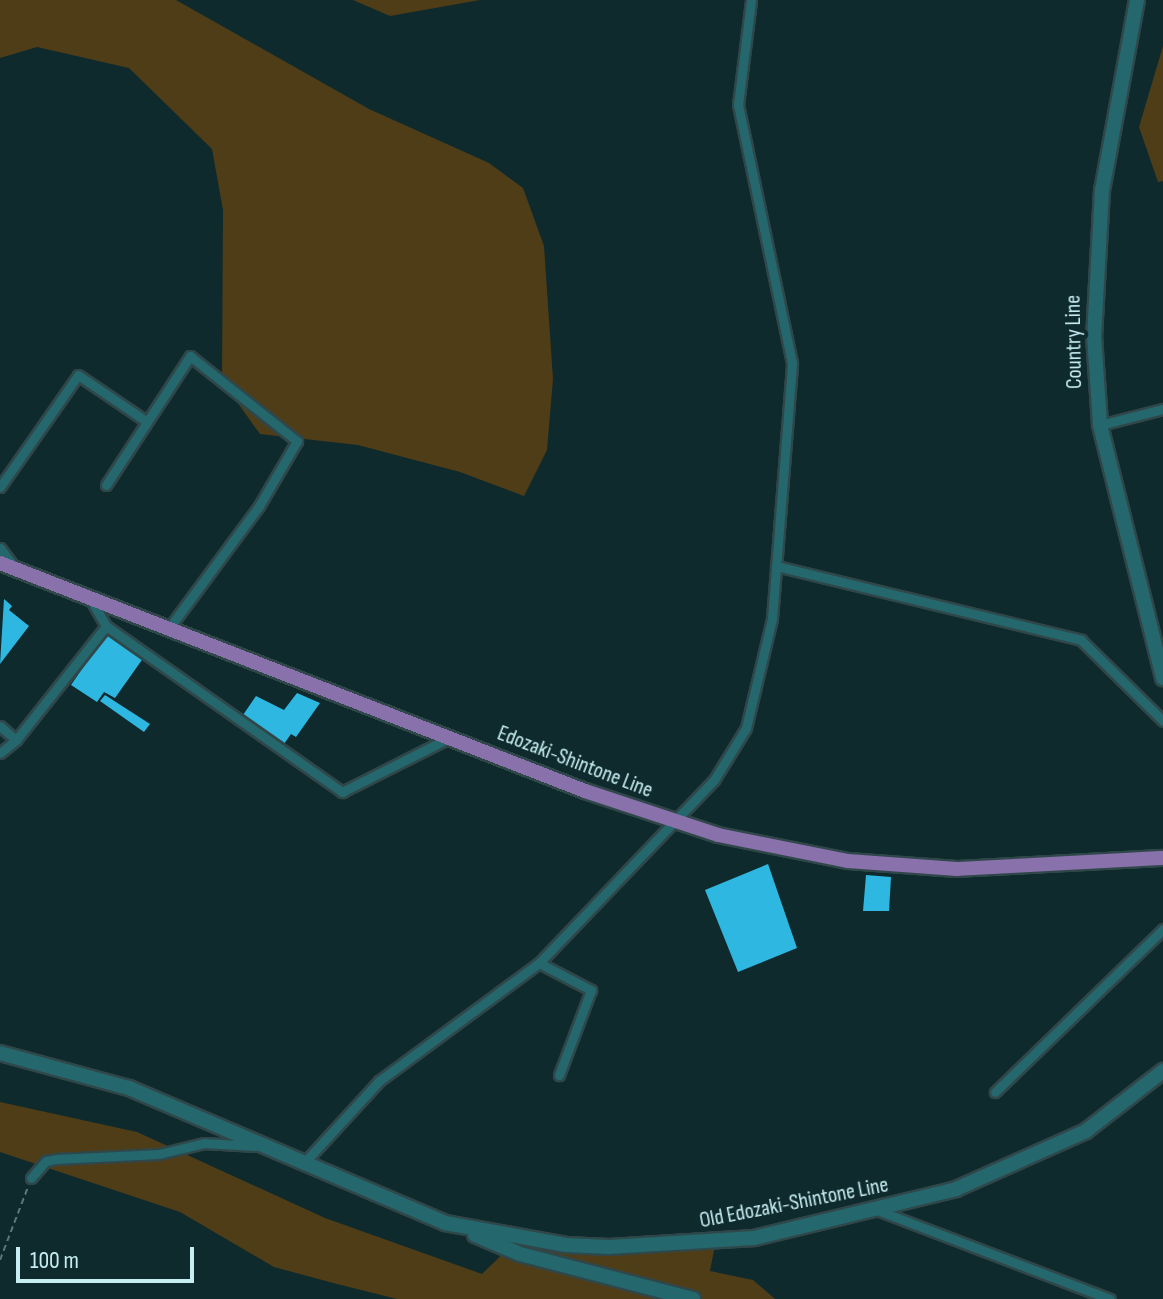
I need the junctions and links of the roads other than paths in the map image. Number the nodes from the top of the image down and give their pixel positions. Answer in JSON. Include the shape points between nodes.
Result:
{"nodes":[{"id":1,"x":751,"y":0,"type":"edge"},
{"id":2,"x":1137,"y":0,"type":"edge"},
{"id":3,"x":1163,"y":409,"type":"edge"},
{"id":4,"x":146,"y":421,"type":"junction"},
{"id":5,"x":1100,"y":425,"type":"junction"},
{"id":6,"x":106,"y":485,"type":"dead end"},
{"id":7,"x":0,"y":487,"type":"edge"},
{"id":8,"x":0,"y":548,"type":"edge"},
{"id":9,"x":0,"y":563,"type":"edge"},
{"id":10,"x":776,"y":566,"type":"junction"},
{"id":11,"x":16,"y":569,"type":"junction"},
{"id":12,"x":90,"y":598,"type":"junction"},
{"id":13,"x":106,"y":626,"type":"junction"},
{"id":14,"x":169,"y":628,"type":"junction"},
{"id":15,"x":1163,"y":678,"type":"edge"},
{"id":16,"x":1163,"y":721,"type":"edge"},
{"id":17,"x":0,"y":726,"type":"edge"},
{"id":18,"x":449,"y":738,"type":"junction"},
{"id":19,"x":16,"y":740,"type":"junction"},
{"id":20,"x":0,"y":753,"type":"edge"},
{"id":21,"x":674,"y":823,"type":"junction"},
{"id":22,"x":1163,"y":858,"type":"edge"},
{"id":23,"x":1163,"y":929,"type":"edge"},
{"id":24,"x":539,"y":963,"type":"junction"},
{"id":25,"x":0,"y":1053,"type":"edge"},
{"id":26,"x":1163,"y":1071,"type":"edge"},
{"id":27,"x":559,"y":1075,"type":"dead end"},
{"id":28,"x":995,"y":1092,"type":"dead end"},
{"id":29,"x":266,"y":1147,"type":"junction"},
{"id":30,"x":303,"y":1164,"type":"junction"},
{"id":31,"x":31,"y":1178,"type":"road end"},
{"id":32,"x":877,"y":1210,"type":"junction"},
{"id":33,"x":445,"y":1223,"type":"junction"},
{"id":34,"x":693,"y":1299,"type":"edge"},
{"id":35,"x":1110,"y":1299,"type":"edge"}],
"edges":[{"from":1,"to":10,"type":"street","via":[[738,105],[792,363]]},
{"from":2,"to":5,"type":"street","name":"Country Line","via":[[1110,136],[1095,256]]},
{"from":3,"to":5,"type":"street"},
{"from":4,"to":6,"type":"street"},
{"from":4,"to":7,"type":"street","via":[[78,375]]},
{"from":4,"to":14,"type":"street","via":[[190,356],[297,441],[259,506]]},
{"from":5,"to":15,"type":"street","name":"Country Line"},
{"from":8,"to":11,"type":"street"},
{"from":9,"to":11,"type":"main road","name":"Edozaki-Shintone Line"},
{"from":10,"to":16,"type":"street","via":[[1081,640]]},
{"from":10,"to":21,"type":"street","via":[[766,648],[746,728],[735,753]]},
{"from":11,"to":12,"type":"main road","name":"Edozaki-Shintone Line"},
{"from":12,"to":13,"type":"street"},
{"from":12,"to":14,"type":"main road","name":"Edozaki-Shintone Line"},
{"from":13,"to":18,"type":"street","via":[[342,792]]},
{"from":13,"to":19,"type":"street"},
{"from":14,"to":18,"type":"main road","name":"Edozaki-Shintone Line"},
{"from":17,"to":19,"type":"street"},
{"from":18,"to":21,"type":"main road","name":"Edozaki-Shintone Line"},
{"from":19,"to":20,"type":"street"},
{"from":21,"to":22,"type":"main road","name":"Edozaki-Shintone Line","via":[[803,854],[902,865],[1014,868]]},
{"from":21,"to":24,"type":"street"},
{"from":23,"to":28,"type":"street"},
{"from":24,"to":27,"type":"street","via":[[591,990]]},
{"from":24,"to":30,"type":"street","via":[[379,1081]]},
{"from":25,"to":29,"type":"street","name":"Old Edozaki-Shintone Line","via":[[129,1088]]},
{"from":26,"to":32,"type":"street","name":"Old Edozaki-Shintone Line","via":[[1116,1111],[1060,1145],[956,1189]]},
{"from":29,"to":30,"type":"street","name":"Old Edozaki-Shintone Line"},
{"from":29,"to":31,"type":"street","via":[[204,1143],[159,1154],[56,1159],[46,1161]]},
{"from":30,"to":33,"type":"street","name":"Old Edozaki-Shintone Line"},
{"from":32,"to":33,"type":"street","name":"Old Edozaki-Shintone Line","via":[[754,1238],[649,1248],[566,1245]]},
{"from":32,"to":35,"type":"street"},
{"from":33,"to":34,"type":"street","via":[[520,1254]]}]}
